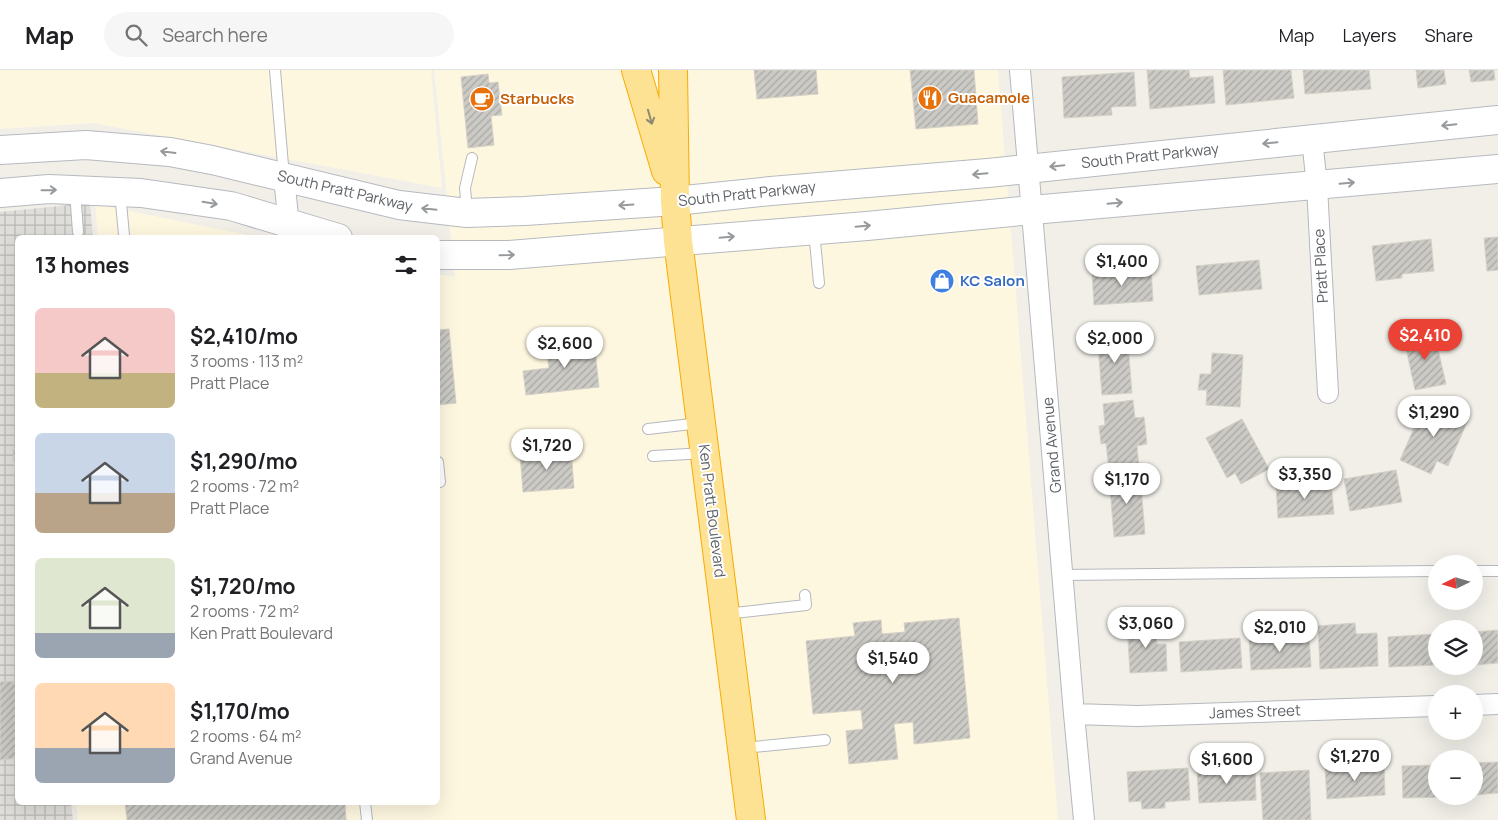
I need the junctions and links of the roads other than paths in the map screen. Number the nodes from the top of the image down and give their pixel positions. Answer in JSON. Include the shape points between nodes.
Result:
{"nodes":[{"id":1,"x":275,"y":70,"type":"edge"},
{"id":2,"x":636,"y":70,"type":"edge"},
{"id":3,"x":674,"y":70,"type":"edge"},
{"id":4,"x":1020,"y":70,"type":"edge"},
{"id":5,"x":1498,"y":120,"type":"edge"},
{"id":6,"x":1312,"y":139,"type":"junction"},
{"id":7,"x":0,"y":150,"type":"edge"},
{"id":8,"x":472,"y":158,"type":"dead end"},
{"id":9,"x":1028,"y":169,"type":"junction"},
{"id":10,"x":1498,"y":169,"type":"edge"},
{"id":11,"x":284,"y":178,"type":"junction"},
{"id":12,"x":1317,"y":186,"type":"junction"},
{"id":13,"x":75,"y":190,"type":"junction"},
{"id":14,"x":120,"y":191,"type":"junction"},
{"id":15,"x":0,"y":193,"type":"edge"},
{"id":16,"x":675,"y":201,"type":"junction"},
{"id":17,"x":1032,"y":210,"type":"junction"},
{"id":18,"x":467,"y":213,"type":"junction"},
{"id":19,"x":814,"y":230,"type":"junction"},
{"id":20,"x":289,"y":231,"type":"edge"},
{"id":21,"x":78,"y":232,"type":"dead end"},
{"id":22,"x":124,"y":235,"type":"dead end"},
{"id":23,"x":317,"y":235,"type":"edge"},
{"id":24,"x":678,"y":241,"type":"junction"},
{"id":25,"x":440,"y":255,"type":"edge"},
{"id":26,"x":818,"y":283,"type":"dead end"},
{"id":27,"x":1328,"y":393,"type":"dead end"},
{"id":28,"x":701,"y":423,"type":"junction"},
{"id":29,"x":648,"y":429,"type":"dead end"},
{"id":30,"x":705,"y":453,"type":"junction"},
{"id":31,"x":654,"y":456,"type":"dead end"},
{"id":32,"x":1428,"y":571,"type":"edge"},
{"id":33,"x":1483,"y":571,"type":"edge"},
{"id":34,"x":1498,"y":571,"type":"edge"},
{"id":35,"x":1062,"y":575,"type":"junction"},
{"id":36,"x":805,"y":595,"type":"dead end"},
{"id":37,"x":725,"y":614,"type":"junction"},
{"id":38,"x":1483,"y":704,"type":"edge"},
{"id":39,"x":1498,"y":704,"type":"edge"},
{"id":40,"x":1428,"y":706,"type":"edge"},
{"id":41,"x":1074,"y":714,"type":"junction"},
{"id":42,"x":825,"y":740,"type":"dead end"},
{"id":43,"x":742,"y":748,"type":"junction"},
{"id":44,"x":365,"y":805,"type":"edge"},
{"id":45,"x":367,"y":820,"type":"edge"},
{"id":46,"x":751,"y":820,"type":"edge"},
{"id":47,"x":1084,"y":820,"type":"edge"}],
"edges":[{"from":1,"to":11,"type":"lane"},
{"from":2,"to":16,"type":"highway","name":"Ken Pratt Boulevard","one_way":true},
{"from":3,"to":16,"type":"highway","name":"Ken Pratt Boulevard"},
{"from":4,"to":9,"type":"street","name":"Grand Avenue"},
{"from":5,"to":6,"type":"street","name":"South Pratt Parkway","one_way":true},
{"from":6,"to":9,"type":"street","name":"South Pratt Parkway","one_way":true},
{"from":6,"to":12,"type":"street","name":"Pratt Place"},
{"from":11,"to":7,"type":"street","name":"South Pratt Parkway","one_way":true,"via":[[170,152],[86,146]]},
{"from":8,"to":18,"type":"lane","via":[[465,188]]},
{"from":9,"to":16,"type":"street","name":"South Pratt Parkway","one_way":true},
{"from":9,"to":17,"type":"street","name":"Grand Avenue"},
{"from":12,"to":10,"type":"street","one_way":true},
{"from":18,"to":11,"type":"street","name":"South Pratt Parkway","one_way":true,"via":[[400,206]]},
{"from":11,"to":20,"type":"street"},
{"from":17,"to":12,"type":"street","one_way":true},
{"from":12,"to":27,"type":"street","name":"Pratt Place"},
{"from":13,"to":14,"type":"street"},
{"from":15,"to":13,"type":"street","one_way":true},
{"from":13,"to":21,"type":"lane"},
{"from":14,"to":20,"type":"street","one_way":true,"via":[[232,206]]},
{"from":14,"to":22,"type":"lane"},
{"from":16,"to":18,"type":"street","name":"South Pratt Parkway","one_way":true},
{"from":16,"to":24,"type":"highway","name":"Ken Pratt Boulevard"},
{"from":19,"to":17,"type":"street","one_way":true},
{"from":17,"to":35,"type":"street","name":"Grand Avenue"},
{"from":24,"to":19,"type":"street","one_way":true},
{"from":19,"to":26,"type":"lane"},
{"from":20,"to":23,"type":"street"},
{"from":25,"to":24,"type":"street","one_way":true,"via":[[509,255]]},
{"from":24,"to":28,"type":"highway","name":"Ken Pratt Boulevard"},
{"from":28,"to":29,"type":"lane"},
{"from":28,"to":30,"type":"highway","name":"Ken Pratt Boulevard"},
{"from":30,"to":31,"type":"lane"},
{"from":30,"to":37,"type":"highway","name":"Ken Pratt Boulevard"},
{"from":32,"to":35,"type":"lane"},
{"from":33,"to":34,"type":"lane"},
{"from":35,"to":41,"type":"street","name":"Grand Avenue"},
{"from":36,"to":37,"type":"lane","via":[[806,605]]},
{"from":37,"to":43,"type":"highway","name":"Ken Pratt Boulevard"},
{"from":38,"to":39,"type":"street"},
{"from":40,"to":41,"type":"street","name":"James Street","via":[[1137,716]]},
{"from":41,"to":47,"type":"street","name":"Grand Avenue"},
{"from":42,"to":43,"type":"lane"},
{"from":43,"to":46,"type":"highway","name":"Ken Pratt Boulevard"},
{"from":44,"to":45,"type":"lane"}]}
